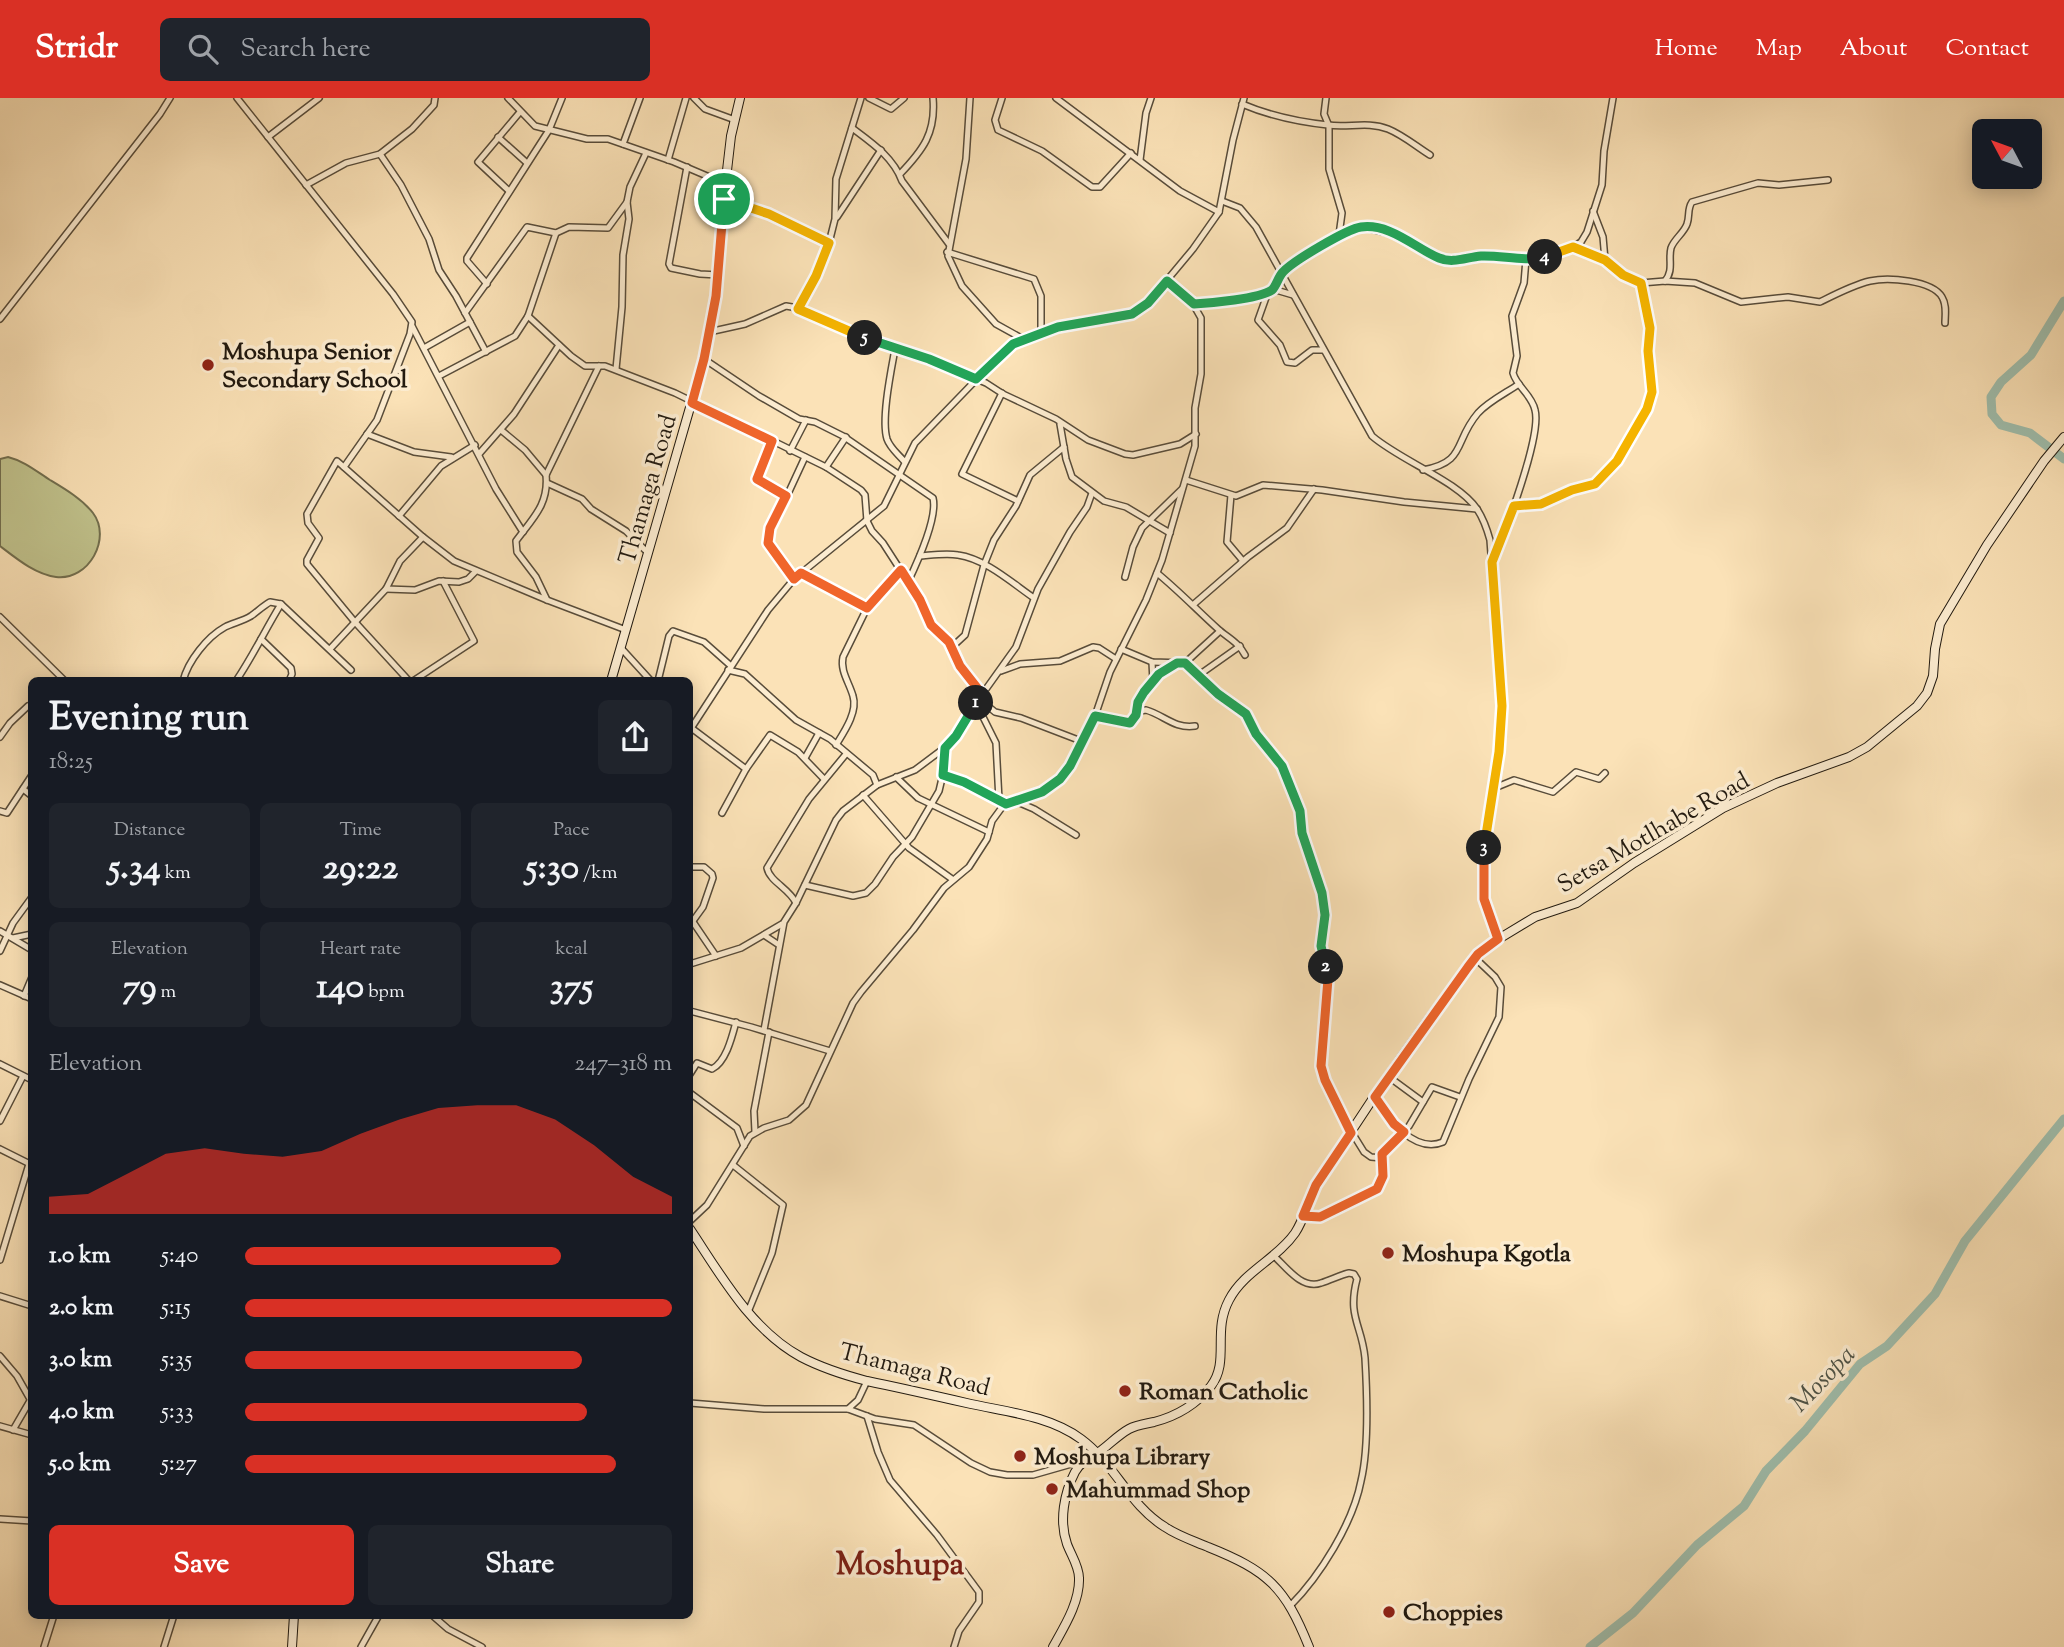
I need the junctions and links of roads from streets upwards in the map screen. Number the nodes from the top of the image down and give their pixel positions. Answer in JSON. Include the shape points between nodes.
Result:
{"nodes":[{"id":1,"x":170,"y":98,"type":"edge"},
{"id":2,"x":237,"y":98,"type":"edge"},
{"id":3,"x":319,"y":98,"type":"edge"},
{"id":4,"x":435,"y":98,"type":"edge"},
{"id":5,"x":508,"y":98,"type":"edge"},
{"id":6,"x":562,"y":98,"type":"edge"},
{"id":7,"x":640,"y":98,"type":"edge"},
{"id":8,"x":686,"y":98,"type":"edge"},
{"id":9,"x":694,"y":98,"type":"edge"},
{"id":10,"x":740,"y":98,"type":"edge"},
{"id":11,"x":861,"y":98,"type":"edge"},
{"id":12,"x":869,"y":98,"type":"edge"},
{"id":13,"x":904,"y":98,"type":"edge"},
{"id":14,"x":933,"y":98,"type":"edge"},
{"id":15,"x":970,"y":98,"type":"edge"},
{"id":16,"x":1002,"y":98,"type":"edge"},
{"id":17,"x":1056,"y":98,"type":"edge"},
{"id":18,"x":1152,"y":98,"type":"edge"},
{"id":19,"x":1326,"y":98,"type":"edge"},
{"id":20,"x":1613,"y":98,"type":"edge"},
{"id":21,"x":1243,"y":101,"type":"edge"},
{"id":22,"x":520,"y":112,"type":"junction"},
{"id":23,"x":735,"y":120,"type":"junction"},
{"id":24,"x":1329,"y":126,"type":"junction"},
{"id":25,"x":852,"y":128,"type":"junction"},
{"id":26,"x":549,"y":130,"type":"junction"},
{"id":27,"x":268,"y":137,"type":"junction"},
{"id":28,"x":498,"y":137,"type":"junction"},
{"id":29,"x":623,"y":144,"type":"junction"},
{"id":30,"x":881,"y":150,"type":"junction"},
{"id":31,"x":646,"y":153,"type":"junction"},
{"id":32,"x":1131,"y":153,"type":"junction"},
{"id":33,"x":380,"y":154,"type":"junction"},
{"id":34,"x":1430,"y":155,"type":"dead end"},
{"id":35,"x":668,"y":160,"type":"junction"},
{"id":36,"x":1140,"y":160,"type":"junction"},
{"id":37,"x":527,"y":163,"type":"junction"},
{"id":38,"x":687,"y":167,"type":"junction"},
{"id":39,"x":900,"y":174,"type":"junction"},
{"id":40,"x":1828,"y":180,"type":"dead end"},
{"id":41,"x":306,"y":185,"type":"junction"},
{"id":42,"x":509,"y":191,"type":"junction"},
{"id":43,"x":724,"y":197,"type":"junction"},
{"id":44,"x":1222,"y":201,"type":"junction"},
{"id":45,"x":627,"y":202,"type":"junction"},
{"id":46,"x":1592,"y":211,"type":"junction"},
{"id":47,"x":1219,"y":212,"type":"junction"},
{"id":48,"x":835,"y":219,"type":"junction"},
{"id":49,"x":556,"y":233,"type":"junction"},
{"id":50,"x":1339,"y":236,"type":"junction"},
{"id":51,"x":829,"y":243,"type":"junction"},
{"id":52,"x":949,"y":244,"type":"junction"},
{"id":53,"x":1573,"y":247,"type":"junction"},
{"id":54,"x":947,"y":252,"type":"junction"},
{"id":55,"x":1526,"y":259,"type":"junction"},
{"id":56,"x":1605,"y":260,"type":"junction"},
{"id":57,"x":1282,"y":272,"type":"junction"},
{"id":58,"x":719,"y":275,"type":"junction"},
{"id":59,"x":1167,"y":281,"type":"junction"},
{"id":60,"x":1665,"y":281,"type":"junction"},
{"id":61,"x":1641,"y":283,"type":"junction"},
{"id":62,"x":487,"y":284,"type":"junction"},
{"id":63,"x":1270,"y":291,"type":"junction"},
{"id":64,"x":1294,"y":295,"type":"junction"},
{"id":65,"x":1194,"y":304,"type":"junction"},
{"id":66,"x":798,"y":309,"type":"junction"},
{"id":67,"x":465,"y":313,"type":"junction"},
{"id":68,"x":528,"y":316,"type":"junction"},
{"id":69,"x":0,"y":319,"type":"edge"},
{"id":70,"x":470,"y":321,"type":"junction"},
{"id":71,"x":1945,"y":323,"type":"dead end"},
{"id":72,"x":412,"y":326,"type":"junction"},
{"id":73,"x":709,"y":332,"type":"junction"},
{"id":74,"x":1041,"y":332,"type":"junction"},
{"id":75,"x":1023,"y":339,"type":"junction"},
{"id":76,"x":559,"y":345,"type":"junction"},
{"id":77,"x":424,"y":348,"type":"junction"},
{"id":78,"x":895,"y":349,"type":"junction"},
{"id":79,"x":1323,"y":350,"type":"junction"},
{"id":80,"x":486,"y":352,"type":"junction"},
{"id":81,"x":704,"y":359,"type":"junction"},
{"id":82,"x":599,"y":366,"type":"junction"},
{"id":83,"x":616,"y":369,"type":"junction"},
{"id":84,"x":439,"y":376,"type":"junction"},
{"id":85,"x":976,"y":379,"type":"junction"},
{"id":86,"x":1520,"y":384,"type":"junction"},
{"id":87,"x":1002,"y":393,"type":"junction"},
{"id":88,"x":692,"y":403,"type":"junction"},
{"id":89,"x":806,"y":419,"type":"junction"},
{"id":90,"x":1059,"y":422,"type":"junction"},
{"id":91,"x":501,"y":430,"type":"junction"},
{"id":92,"x":367,"y":434,"type":"junction"},
{"id":93,"x":1196,"y":434,"type":"junction"},
{"id":94,"x":846,"y":438,"type":"junction"},
{"id":95,"x":2064,"y":438,"type":"edge"},
{"id":96,"x":772,"y":441,"type":"junction"},
{"id":97,"x":474,"y":444,"type":"junction"},
{"id":98,"x":1064,"y":447,"type":"junction"},
{"id":99,"x":790,"y":451,"type":"junction"},
{"id":100,"x":479,"y":454,"type":"junction"},
{"id":101,"x":452,"y":457,"type":"junction"},
{"id":102,"x":805,"y":457,"type":"junction"},
{"id":103,"x":904,"y":461,"type":"junction"},
{"id":104,"x":344,"y":467,"type":"junction"},
{"id":105,"x":826,"y":467,"type":"junction"},
{"id":106,"x":1423,"y":470,"type":"junction"},
{"id":107,"x":546,"y":475,"type":"junction"},
{"id":108,"x":899,"y":476,"type":"junction"},
{"id":109,"x":1186,"y":480,"type":"junction"},
{"id":110,"x":547,"y":483,"type":"junction"},
{"id":111,"x":1184,"y":488,"type":"junction"},
{"id":112,"x":1314,"y":489,"type":"junction"},
{"id":113,"x":1092,"y":493,"type":"junction"},
{"id":114,"x":1231,"y":495,"type":"junction"},
{"id":115,"x":786,"y":496,"type":"junction"},
{"id":116,"x":1018,"y":501,"type":"junction"},
{"id":117,"x":1514,"y":506,"type":"junction"},
{"id":118,"x":1477,"y":509,"type":"junction"},
{"id":119,"x":399,"y":516,"type":"junction"},
{"id":120,"x":867,"y":521,"type":"junction"},
{"id":121,"x":1147,"y":521,"type":"junction"},
{"id":122,"x":523,"y":532,"type":"junction"},
{"id":123,"x":1170,"y":533,"type":"junction"},
{"id":124,"x":423,"y":537,"type":"junction"},
{"id":125,"x":648,"y":553,"type":"junction"},
{"id":126,"x":920,"y":556,"type":"junction"},
{"id":127,"x":1243,"y":561,"type":"junction"},
{"id":128,"x":1492,"y":562,"type":"junction"},
{"id":129,"x":984,"y":565,"type":"junction"},
{"id":130,"x":901,"y":570,"type":"junction"},
{"id":131,"x":476,"y":571,"type":"junction"},
{"id":132,"x":801,"y":573,"type":"junction"},
{"id":133,"x":1157,"y":573,"type":"junction"},
{"id":134,"x":1125,"y":577,"type":"dead end"},
{"id":135,"x":794,"y":579,"type":"junction"},
{"id":136,"x":443,"y":581,"type":"junction"},
{"id":137,"x":908,"y":582,"type":"junction"},
{"id":138,"x":386,"y":589,"type":"junction"},
{"id":139,"x":1034,"y":598,"type":"junction"},
{"id":140,"x":547,"y":600,"type":"junction"},
{"id":141,"x":281,"y":604,"type":"junction"},
{"id":142,"x":1194,"y":604,"type":"junction"},
{"id":143,"x":867,"y":608,"type":"junction"},
{"id":144,"x":0,"y":617,"type":"edge"},
{"id":145,"x":354,"y":621,"type":"junction"},
{"id":146,"x":626,"y":630,"type":"junction"},
{"id":147,"x":1220,"y":631,"type":"junction"},
{"id":148,"x":261,"y":639,"type":"junction"},
{"id":149,"x":1240,"y":646,"type":"junction"},
{"id":150,"x":952,"y":647,"type":"junction"},
{"id":151,"x":621,"y":648,"type":"junction"},
{"id":152,"x":330,"y":649,"type":"junction"},
{"id":153,"x":1121,"y":649,"type":"junction"},
{"id":154,"x":1245,"y":655,"type":"dead end"},
{"id":155,"x":1116,"y":659,"type":"junction"},
{"id":156,"x":1152,"y":662,"type":"junction"},
{"id":157,"x":1177,"y":663,"type":"junction"},
{"id":158,"x":1185,"y":663,"type":"junction"},
{"id":159,"x":729,"y":668,"type":"junction"},
{"id":160,"x":351,"y":670,"type":"dead end"},
{"id":161,"x":1000,"y":672,"type":"junction"},
{"id":162,"x":402,"y":674,"type":"junction"},
{"id":163,"x":1199,"y":675,"type":"junction"},
{"id":164,"x":60,"y":677,"type":"edge"},
{"id":165,"x":184,"y":677,"type":"edge"},
{"id":166,"x":238,"y":677,"type":"edge"},
{"id":167,"x":291,"y":677,"type":"edge"},
{"id":168,"x":400,"y":677,"type":"edge"},
{"id":169,"x":406,"y":677,"type":"edge"},
{"id":170,"x":417,"y":677,"type":"edge"},
{"id":171,"x":612,"y":677,"type":"edge"},
{"id":172,"x":647,"y":677,"type":"edge"},
{"id":173,"x":659,"y":677,"type":"edge"},
{"id":174,"x":1153,"y":682,"type":"junction"},
{"id":175,"x":982,"y":694,"type":"junction"},
{"id":176,"x":976,"y":703,"type":"junction"},
{"id":177,"x":28,"y":708,"type":"edge"},
{"id":178,"x":1136,"y":715,"type":"junction"},
{"id":179,"x":1095,"y":716,"type":"junction"},
{"id":180,"x":693,"y":723,"type":"edge"},
{"id":181,"x":1195,"y":726,"type":"dead end"},
{"id":182,"x":693,"y":730,"type":"edge"},
{"id":183,"x":819,"y":733,"type":"junction"},
{"id":184,"x":0,"y":737,"type":"edge"},
{"id":185,"x":1081,"y":741,"type":"junction"},
{"id":186,"x":836,"y":745,"type":"junction"},
{"id":187,"x":945,"y":748,"type":"junction"},
{"id":188,"x":846,"y":754,"type":"junction"},
{"id":189,"x":804,"y":758,"type":"junction"},
{"id":190,"x":746,"y":769,"type":"junction"},
{"id":191,"x":1605,"y":773,"type":"dead end"},
{"id":192,"x":943,"y":775,"type":"junction"},
{"id":193,"x":896,"y":777,"type":"junction"},
{"id":194,"x":824,"y":779,"type":"junction"},
{"id":195,"x":28,"y":781,"type":"edge"},
{"id":196,"x":877,"y":785,"type":"junction"},
{"id":197,"x":23,"y":789,"type":"junction"},
{"id":198,"x":1492,"y":789,"type":"junction"},
{"id":199,"x":28,"y":793,"type":"edge"},
{"id":200,"x":863,"y":795,"type":"junction"},
{"id":201,"x":999,"y":800,"type":"junction"},
{"id":202,"x":1013,"y":800,"type":"junction"},
{"id":203,"x":1006,"y":804,"type":"junction"},
{"id":204,"x":931,"y":805,"type":"junction"},
{"id":205,"x":0,"y":811,"type":"edge"},
{"id":206,"x":722,"y":813,"type":"dead end"},
{"id":207,"x":989,"y":832,"type":"junction"},
{"id":208,"x":1076,"y":835,"type":"dead end"},
{"id":209,"x":906,"y":844,"type":"junction"},
{"id":210,"x":693,"y":867,"type":"edge"},
{"id":211,"x":952,"y":879,"type":"junction"},
{"id":212,"x":804,"y":885,"type":"junction"},
{"id":213,"x":796,"y":902,"type":"junction"},
{"id":214,"x":28,"y":904,"type":"edge"},
{"id":215,"x":693,"y":921,"type":"edge"},
{"id":216,"x":784,"y":922,"type":"junction"},
{"id":217,"x":693,"y":927,"type":"edge"},
{"id":218,"x":0,"y":931,"type":"edge"},
{"id":219,"x":28,"y":935,"type":"edge"},
{"id":220,"x":764,"y":935,"type":"junction"},
{"id":221,"x":10,"y":937,"type":"junction"},
{"id":222,"x":1498,"y":939,"type":"junction"},
{"id":223,"x":779,"y":945,"type":"junction"},
{"id":224,"x":28,"y":948,"type":"edge"},
{"id":225,"x":0,"y":951,"type":"edge"},
{"id":226,"x":716,"y":956,"type":"junction"},
{"id":227,"x":1475,"y":958,"type":"junction"},
{"id":228,"x":693,"y":963,"type":"edge"},
{"id":229,"x":0,"y":985,"type":"edge"},
{"id":230,"x":28,"y":986,"type":"edge"},
{"id":231,"x":24,"y":996,"type":"junction"},
{"id":232,"x":28,"y":998,"type":"edge"},
{"id":233,"x":693,"y":1012,"type":"edge"},
{"id":234,"x":736,"y":1022,"type":"junction"},
{"id":235,"x":767,"y":1031,"type":"junction"},
{"id":236,"x":831,"y":1051,"type":"junction"},
{"id":237,"x":0,"y":1064,"type":"edge"},
{"id":238,"x":693,"y":1069,"type":"edge"},
{"id":239,"x":23,"y":1076,"type":"junction"},
{"id":240,"x":1389,"y":1077,"type":"junction"},
{"id":241,"x":28,"y":1078,"type":"edge"},
{"id":242,"x":693,"y":1095,"type":"edge"},
{"id":243,"x":1375,"y":1097,"type":"junction"},
{"id":244,"x":1460,"y":1097,"type":"junction"},
{"id":245,"x":1423,"y":1102,"type":"junction"},
{"id":246,"x":0,"y":1121,"type":"edge"},
{"id":247,"x":755,"y":1132,"type":"junction"},
{"id":248,"x":1404,"y":1132,"type":"junction"},
{"id":249,"x":1351,"y":1133,"type":"junction"},
{"id":250,"x":744,"y":1146,"type":"junction"},
{"id":251,"x":0,"y":1149,"type":"edge"},
{"id":252,"x":1382,"y":1158,"type":"junction"},
{"id":253,"x":28,"y":1163,"type":"edge"},
{"id":254,"x":733,"y":1165,"type":"junction"},
{"id":255,"x":28,"y":1170,"type":"edge"},
{"id":256,"x":1303,"y":1216,"type":"junction"},
{"id":257,"x":693,"y":1218,"type":"edge"},
{"id":258,"x":693,"y":1232,"type":"edge"},
{"id":259,"x":1273,"y":1255,"type":"junction"},
{"id":260,"x":0,"y":1260,"type":"edge"},
{"id":261,"x":0,"y":1296,"type":"edge"},
{"id":262,"x":28,"y":1305,"type":"edge"},
{"id":263,"x":748,"y":1312,"type":"junction"},
{"id":264,"x":0,"y":1356,"type":"edge"},
{"id":265,"x":867,"y":1381,"type":"junction"},
{"id":266,"x":28,"y":1393,"type":"edge"},
{"id":267,"x":28,"y":1403,"type":"edge"},
{"id":268,"x":693,"y":1403,"type":"edge"},
{"id":269,"x":848,"y":1409,"type":"junction"},
{"id":270,"x":867,"y":1416,"type":"junction"},
{"id":271,"x":0,"y":1426,"type":"edge"},
{"id":272,"x":13,"y":1430,"type":"junction"},
{"id":273,"x":28,"y":1434,"type":"edge"},
{"id":274,"x":1098,"y":1453,"type":"junction"},
{"id":275,"x":1084,"y":1461,"type":"junction"},
{"id":276,"x":0,"y":1519,"type":"edge"},
{"id":277,"x":28,"y":1521,"type":"edge"},
{"id":278,"x":1290,"y":1606,"type":"junction"},
{"id":279,"x":53,"y":1619,"type":"edge"},
{"id":280,"x":173,"y":1619,"type":"edge"},
{"id":281,"x":295,"y":1619,"type":"edge"},
{"id":282,"x":377,"y":1619,"type":"edge"},
{"id":283,"x":437,"y":1619,"type":"edge"},
{"id":284,"x":44,"y":1647,"type":"edge"},
{"id":285,"x":164,"y":1647,"type":"edge"},
{"id":286,"x":292,"y":1647,"type":"edge"},
{"id":287,"x":361,"y":1647,"type":"edge"},
{"id":288,"x":482,"y":1647,"type":"edge"},
{"id":289,"x":954,"y":1647,"type":"edge"},
{"id":290,"x":1053,"y":1647,"type":"edge"},
{"id":291,"x":1309,"y":1647,"type":"edge"}],
"edges":[{"from":1,"to":69,"type":"street"},
{"from":2,"to":27,"type":"street"},
{"from":3,"to":27,"type":"street"},
{"from":4,"to":33,"type":"street","via":[[412,129]]},
{"from":5,"to":22,"type":"street"},
{"from":6,"to":26,"type":"street"},
{"from":7,"to":29,"type":"street"},
{"from":8,"to":35,"type":"street"},
{"from":9,"to":23,"type":"street","via":[[705,109]]},
{"from":10,"to":23,"type":"street","name":"Thamaga Road"},
{"from":11,"to":25,"type":"street"},
{"from":12,"to":13,"type":"street","via":[[891,109]]},
{"from":14,"to":39,"type":"street","via":[[934,115],[925,144]]},
{"from":15,"to":52,"type":"street","via":[[965,159]]},
{"from":16,"to":32,"type":"street","via":[[995,120],[998,130],[1042,151],[1092,187],[1100,187]]},
{"from":17,"to":32,"type":"street"},
{"from":18,"to":36,"type":"street"},
{"from":19,"to":24,"type":"street","via":[[1324,114]]},
{"from":20,"to":46,"type":"street","via":[[1603,182]]},
{"from":21,"to":24,"type":"street","via":[[1268,114]]},
{"from":21,"to":44,"type":"street"},
{"from":22,"to":26,"type":"street","via":[[535,126]]},
{"from":22,"to":28,"type":"street"},
{"from":23,"to":43,"type":"street","name":"Thamaga Road"},
{"from":24,"to":34,"type":"street","via":[[1380,126]]},
{"from":24,"to":50,"type":"street","via":[[1329,169],[1342,213]]},
{"from":25,"to":30,"type":"street"},
{"from":25,"to":48,"type":"street","via":[[836,179]]},
{"from":26,"to":29,"type":"street"},
{"from":26,"to":37,"type":"street"},
{"from":27,"to":41,"type":"street"},
{"from":28,"to":37,"type":"street"},
{"from":28,"to":42,"type":"street","via":[[478,162]]},
{"from":29,"to":31,"type":"street"},
{"from":30,"to":39,"type":"street"},
{"from":30,"to":48,"type":"street"},
{"from":31,"to":35,"type":"street"},
{"from":31,"to":45,"type":"street"},
{"from":32,"to":36,"type":"street"},
{"from":33,"to":41,"type":"street","via":[[346,163]]},
{"from":33,"to":67,"type":"street","via":[[401,184],[439,270]]},
{"from":35,"to":38,"type":"street"},
{"from":36,"to":47,"type":"street","via":[[1183,193]]},
{"from":37,"to":42,"type":"street"},
{"from":38,"to":43,"type":"street","via":[[712,179]]},
{"from":38,"to":58,"type":"street","via":[[669,264],[682,271]]},
{"from":39,"to":52,"type":"street"},
{"from":40,"to":60,"type":"street","via":[[1758,183],[1692,202],[1686,228],[1671,247],[1670,275]]},
{"from":41,"to":72,"type":"street","via":[[406,312]]},
{"from":42,"to":62,"type":"street","via":[[466,260]]},
{"from":43,"to":51,"type":"street"},
{"from":43,"to":58,"type":"street","name":"Thamaga Road"},
{"from":44,"to":47,"type":"street"},
{"from":44,"to":57,"type":"street","via":[[1237,206],[1248,217]]},
{"from":45,"to":49,"type":"street","via":[[608,228],[569,227]]},
{"from":45,"to":83,"type":"street"},
{"from":46,"to":53,"type":"street","via":[[1584,237]]},
{"from":46,"to":56,"type":"street","via":[[1603,237]]},
{"from":47,"to":59,"type":"street"},
{"from":48,"to":51,"type":"street"},
{"from":49,"to":62,"type":"street","via":[[527,227]]},
{"from":49,"to":68,"type":"street"},
{"from":50,"to":55,"type":"street","via":[[1367,227],[1397,234],[1447,260],[1480,256]]},
{"from":50,"to":57,"type":"street"},
{"from":51,"to":66,"type":"street"},
{"from":52,"to":54,"type":"street"},
{"from":53,"to":55,"type":"street"},
{"from":53,"to":56,"type":"street"},
{"from":54,"to":74,"type":"street","via":[[1034,279],[1041,296]]},
{"from":54,"to":75,"type":"street","via":[[955,273],[979,306],[996,324]]},
{"from":55,"to":86,"type":"street","via":[[1524,283],[1512,316],[1517,356],[1513,373]]},
{"from":56,"to":61,"type":"street"},
{"from":57,"to":63,"type":"street"},
{"from":57,"to":64,"type":"street"},
{"from":58,"to":73,"type":"street","name":"Thamaga Road"},
{"from":59,"to":65,"type":"street"},
{"from":59,"to":74,"type":"street","via":[[1132,314]]},
{"from":60,"to":61,"type":"street"},
{"from":60,"to":71,"type":"street","via":[[1695,283],[1735,300],[1788,297],[1820,302],[1871,281],[1893,279],[1918,283],[1941,295]]},
{"from":61,"to":117,"type":"street","via":[[1650,328],[1652,392],[1647,409],[1617,461],[1595,484],[1541,504]]},
{"from":62,"to":67,"type":"street"},
{"from":63,"to":64,"type":"street"},
{"from":63,"to":65,"type":"street"},
{"from":63,"to":79,"type":"street","via":[[1258,320],[1280,345],[1287,362],[1295,363],[1312,349]]},
{"from":64,"to":79,"type":"street"},
{"from":65,"to":93,"type":"street","via":[[1202,323]]},
{"from":66,"to":73,"type":"street","via":[[786,306],[745,324]]},
{"from":66,"to":78,"type":"street"},
{"from":67,"to":70,"type":"street"},
{"from":68,"to":76,"type":"street"},
{"from":68,"to":80,"type":"street","via":[[512,338]]},
{"from":70,"to":77,"type":"street"},
{"from":70,"to":80,"type":"street"},
{"from":72,"to":77,"type":"street"},
{"from":72,"to":92,"type":"street","via":[[382,410]]},
{"from":73,"to":81,"type":"street","name":"Thamaga Road"},
{"from":74,"to":75,"type":"street"},
{"from":75,"to":85,"type":"street"},
{"from":76,"to":82,"type":"street","via":[[585,366]]},
{"from":76,"to":91,"type":"street"},
{"from":77,"to":84,"type":"street"},
{"from":78,"to":85,"type":"street"},
{"from":78,"to":103,"type":"street","via":[[886,435]]},
{"from":79,"to":106,"type":"street","via":[[1372,436]]},
{"from":80,"to":84,"type":"street"},
{"from":81,"to":88,"type":"street","name":"Thamaga Road"},
{"from":81,"to":89,"type":"street","via":[[799,419]]},
{"from":82,"to":83,"type":"street"},
{"from":82,"to":107,"type":"street"},
{"from":83,"to":88,"type":"street"},
{"from":84,"to":97,"type":"street"},
{"from":85,"to":87,"type":"street"},
{"from":85,"to":103,"type":"street","via":[[921,436]]},
{"from":86,"to":106,"type":"street","via":[[1478,413],[1448,462]]},
{"from":86,"to":117,"type":"street","via":[[1534,407],[1536,425]]},
{"from":87,"to":90,"type":"street"},
{"from":87,"to":116,"type":"street","via":[[961,472]]},
{"from":88,"to":96,"type":"street"},
{"from":88,"to":125,"type":"street","name":"Thamaga Road"},
{"from":89,"to":94,"type":"street"},
{"from":89,"to":99,"type":"street"},
{"from":90,"to":93,"type":"street","via":[[1087,440],[1129,455],[1180,444]]},
{"from":90,"to":98,"type":"street"},
{"from":91,"to":100,"type":"street"},
{"from":91,"to":107,"type":"street"},
{"from":92,"to":101,"type":"street","via":[[414,453]]},
{"from":92,"to":104,"type":"street"},
{"from":93,"to":109,"type":"street"},
{"from":94,"to":105,"type":"street"},
{"from":94,"to":108,"type":"street"},
{"from":95,"to":222,"type":"street","name":"Setsa Motlhabe Road","via":[[1987,545],[1940,624],[1933,677],[1917,706],[1867,747],[1723,808],[1577,903],[1535,917]]},
{"from":96,"to":99,"type":"street"},
{"from":96,"to":115,"type":"street","via":[[757,479]]},
{"from":97,"to":100,"type":"street"},
{"from":97,"to":101,"type":"street"},
{"from":98,"to":113,"type":"street","via":[[1072,477]]},
{"from":98,"to":116,"type":"street","via":[[1032,471]]},
{"from":99,"to":102,"type":"street"},
{"from":100,"to":122,"type":"street"},
{"from":101,"to":119,"type":"street"},
{"from":102,"to":105,"type":"street"},
{"from":102,"to":115,"type":"street"},
{"from":103,"to":108,"type":"street"},
{"from":104,"to":119,"type":"street"},
{"from":104,"to":145,"type":"street","via":[[337,461],[307,514],[307,523],[319,538],[307,562]]},
{"from":105,"to":120,"type":"street","via":[[863,492]]},
{"from":106,"to":118,"type":"street","via":[[1467,497]]},
{"from":107,"to":110,"type":"street"},
{"from":108,"to":120,"type":"street","via":[[884,506]]},
{"from":108,"to":126,"type":"street","via":[[934,501]]},
{"from":109,"to":111,"type":"street"},
{"from":109,"to":114,"type":"street"},
{"from":110,"to":122,"type":"street","via":[[537,514]]},
{"from":110,"to":125,"type":"street","via":[[582,499]]},
{"from":111,"to":121,"type":"street"},
{"from":111,"to":123,"type":"street"},
{"from":112,"to":114,"type":"street","via":[[1263,485]]},
{"from":112,"to":118,"type":"street"},
{"from":112,"to":127,"type":"street","via":[[1287,528]]},
{"from":113,"to":121,"type":"street"},
{"from":113,"to":139,"type":"street"},
{"from":114,"to":127,"type":"street","via":[[1227,542]]},
{"from":115,"to":135,"type":"street","via":[[768,543]]},
{"from":116,"to":129,"type":"street"},
{"from":117,"to":128,"type":"street"},
{"from":118,"to":128,"type":"street","via":[[1490,540]]},
{"from":119,"to":124,"type":"street"},
{"from":120,"to":130,"type":"street"},
{"from":120,"to":132,"type":"street"},
{"from":121,"to":123,"type":"street"},
{"from":121,"to":134,"type":"street","via":[[1137,536]]},
{"from":122,"to":140,"type":"street","via":[[515,547]]},
{"from":123,"to":133,"type":"street"},
{"from":124,"to":131,"type":"street","via":[[449,558]]},
{"from":124,"to":138,"type":"street","via":[[400,561]]},
{"from":125,"to":146,"type":"street","name":"Thamaga Road"},
{"from":126,"to":129,"type":"street","via":[[960,555]]},
{"from":126,"to":137,"type":"street"},
{"from":127,"to":142,"type":"street"},
{"from":128,"to":198,"type":"street","via":[[1502,706]]},
{"from":129,"to":139,"type":"street"},
{"from":129,"to":150,"type":"street","via":[[964,635]]},
{"from":130,"to":137,"type":"street"},
{"from":130,"to":143,"type":"street"},
{"from":131,"to":136,"type":"street","via":[[464,581]]},
{"from":131,"to":140,"type":"street"},
{"from":132,"to":135,"type":"street"},
{"from":132,"to":143,"type":"street"},
{"from":133,"to":142,"type":"street"},
{"from":133,"to":153,"type":"street"},
{"from":135,"to":159,"type":"street"},
{"from":136,"to":138,"type":"street","via":[[415,590]]},
{"from":136,"to":170,"type":"street","via":[[474,641]]},
{"from":137,"to":150,"type":"street","via":[[931,625]]},
{"from":138,"to":145,"type":"street"},
{"from":139,"to":161,"type":"street","via":[[1020,639]]},
{"from":140,"to":146,"type":"street"},
{"from":141,"to":148,"type":"street"},
{"from":141,"to":152,"type":"street"},
{"from":141,"to":165,"type":"street","via":[[266,604],[223,628],[197,655]]},
{"from":142,"to":147,"type":"street"},
{"from":143,"to":186,"type":"street","via":[[842,661],[853,706]]},
{"from":144,"to":164,"type":"street"},
{"from":145,"to":152,"type":"street"},
{"from":145,"to":162,"type":"street"},
{"from":146,"to":151,"type":"street","name":"Thamaga Road"},
{"from":147,"to":149,"type":"street"},
{"from":147,"to":158,"type":"street"},
{"from":148,"to":166,"type":"street"},
{"from":148,"to":167,"type":"street","via":[[291,668]]},
{"from":149,"to":154,"type":"street"},
{"from":149,"to":163,"type":"street"},
{"from":150,"to":175,"type":"street"},
{"from":151,"to":171,"type":"street","name":"Thamaga Road"},
{"from":151,"to":172,"type":"street"},
{"from":152,"to":160,"type":"street"},
{"from":153,"to":155,"type":"street"},
{"from":153,"to":156,"type":"street"},
{"from":155,"to":161,"type":"street","via":[[1093,647],[1060,661],[1020,664]]},
{"from":155,"to":179,"type":"street"},
{"from":156,"to":157,"type":"street"},
{"from":156,"to":174,"type":"street"},
{"from":157,"to":158,"type":"street"},
{"from":157,"to":174,"type":"street"},
{"from":158,"to":163,"type":"street"},
{"from":159,"to":173,"type":"street","via":[[701,641],[673,631]]},
{"from":159,"to":180,"type":"street"},
{"from":159,"to":183,"type":"street","via":[[745,674],[796,720]]},
{"from":161,"to":175,"type":"street"},
{"from":162,"to":168,"type":"street"},
{"from":162,"to":169,"type":"street"},
{"from":163,"to":249,"type":"street","via":[[1248,716],[1256,734],[1282,766],[1300,811],[1325,915],[1321,946],[1328,979],[1321,1066]]},
{"from":174,"to":178,"type":"street","via":[[1140,697]]},
{"from":175,"to":176,"type":"street"},
{"from":175,"to":185,"type":"street","via":[[995,712]]},
{"from":176,"to":187,"type":"street"},
{"from":176,"to":201,"type":"street","via":[[996,743]]},
{"from":177,"to":184,"type":"street"},
{"from":178,"to":179,"type":"street","via":[[1127,724]]},
{"from":178,"to":181,"type":"street","via":[[1146,710],[1166,721]]},
{"from":179,"to":185,"type":"street"},
{"from":182,"to":190,"type":"street"},
{"from":183,"to":186,"type":"street"},
{"from":183,"to":189,"type":"street"},
{"from":185,"to":202,"type":"street","via":[[1060,779],[1042,792]]},
{"from":186,"to":188,"type":"street"},
{"from":187,"to":192,"type":"street"},
{"from":187,"to":193,"type":"street","via":[[915,770]]},
{"from":188,"to":194,"type":"street"},
{"from":188,"to":196,"type":"street","via":[[873,775]]},
{"from":189,"to":190,"type":"street","via":[[770,736]]},
{"from":189,"to":194,"type":"street"},
{"from":190,"to":206,"type":"street"},
{"from":191,"to":198,"type":"street","via":[[1599,779],[1576,772],[1553,792],[1514,780]]},
{"from":192,"to":201,"type":"street"},
{"from":192,"to":204,"type":"street"},
{"from":193,"to":196,"type":"street"},
{"from":193,"to":204,"type":"street","via":[[909,792]]},
{"from":194,"to":213,"type":"street","via":[[767,868],[769,876]]},
{"from":195,"to":197,"type":"street"},
{"from":196,"to":200,"type":"street"},
{"from":197,"to":199,"type":"street"},
{"from":197,"to":205,"type":"street","via":[[8,813]]},
{"from":198,"to":222,"type":"street","via":[[1482,881]]},
{"from":200,"to":209,"type":"street"},
{"from":200,"to":212,"type":"street","via":[[836,820]]},
{"from":201,"to":203,"type":"street"},
{"from":202,"to":203,"type":"street"},
{"from":202,"to":208,"type":"street"},
{"from":203,"to":207,"type":"street"},
{"from":204,"to":207,"type":"street"},
{"from":204,"to":209,"type":"street"},
{"from":207,"to":211,"type":"street","via":[[969,867]]},
{"from":209,"to":211,"type":"street"},
{"from":209,"to":212,"type":"street","via":[[862,896]]},
{"from":210,"to":215,"type":"street","via":[[704,867],[712,878]]},
{"from":211,"to":236,"type":"street","via":[[853,1003]]},
{"from":212,"to":213,"type":"street"},
{"from":213,"to":216,"type":"street"},
{"from":214,"to":221,"type":"street"},
{"from":216,"to":220,"type":"street"},
{"from":216,"to":223,"type":"street"},
{"from":217,"to":226,"type":"street"},
{"from":218,"to":221,"type":"street"},
{"from":219,"to":221,"type":"street"},
{"from":220,"to":223,"type":"street"},
{"from":220,"to":226,"type":"street"},
{"from":221,"to":224,"type":"street"},
{"from":221,"to":225,"type":"street"},
{"from":222,"to":227,"type":"street","name":"Setsa Motlhabe Road"},
{"from":223,"to":235,"type":"street"},
{"from":226,"to":228,"type":"street"},
{"from":227,"to":240,"type":"street","name":"Setsa Motlhabe Road"},
{"from":227,"to":244,"type":"street","via":[[1501,987],[1499,1017]]},
{"from":229,"to":231,"type":"street"},
{"from":230,"to":231,"type":"street"},
{"from":231,"to":232,"type":"street"},
{"from":233,"to":234,"type":"street"},
{"from":234,"to":235,"type":"street"},
{"from":234,"to":238,"type":"street","via":[[717,1066],[712,1069],[697,1063]]},
{"from":235,"to":236,"type":"street"},
{"from":235,"to":247,"type":"street"},
{"from":236,"to":247,"type":"street","via":[[799,1114]]},
{"from":237,"to":239,"type":"street"},
{"from":239,"to":241,"type":"street"},
{"from":239,"to":246,"type":"street"},
{"from":240,"to":243,"type":"street","name":"Setsa Motlhabe Road"},
{"from":240,"to":245,"type":"street"},
{"from":242,"to":250,"type":"street","via":[[737,1128]]},
{"from":243,"to":248,"type":"street"},
{"from":243,"to":249,"type":"street","name":"Setsa Motlhabe Road"},
{"from":244,"to":245,"type":"street","via":[[1434,1087]]},
{"from":244,"to":248,"type":"street","via":[[1440,1144],[1422,1142]]},
{"from":245,"to":248,"type":"street"},
{"from":247,"to":250,"type":"street"},
{"from":248,"to":252,"type":"street"},
{"from":249,"to":252,"type":"street","via":[[1367,1155]]},
{"from":249,"to":256,"type":"street","name":"Setsa Motlhabe Road","via":[[1316,1185]]},
{"from":250,"to":254,"type":"street"},
{"from":251,"to":253,"type":"street"},
{"from":252,"to":256,"type":"street","via":[[1383,1176],[1373,1193],[1320,1217]]},
{"from":254,"to":257,"type":"street"},
{"from":254,"to":263,"type":"street","via":[[783,1205],[772,1253]]},
{"from":255,"to":260,"type":"street"},
{"from":256,"to":259,"type":"street","name":"Setsa Motlhabe Road","via":[[1294,1235]]},
{"from":258,"to":263,"type":"street","name":"Thamaga Road"},
{"from":259,"to":274,"type":"street","name":"Setsa Motlhabe Road","via":[[1247,1276],[1229,1299],[1219,1329],[1220,1369],[1209,1388],[1186,1409],[1128,1429]]},
{"from":259,"to":278,"type":"street","via":[[1313,1285],[1354,1274],[1354,1317],[1365,1357],[1363,1471],[1355,1503],[1312,1581]]},
{"from":261,"to":262,"type":"street"},
{"from":263,"to":265,"type":"street","name":"Thamaga Road","via":[[800,1357]]},
{"from":264,"to":266,"type":"street"},
{"from":265,"to":269,"type":"street"},
{"from":265,"to":274,"type":"street","name":"Thamaga Road","via":[[1024,1415],[1070,1432]]},
{"from":267,"to":272,"type":"street"},
{"from":268,"to":269,"type":"street"},
{"from":269,"to":270,"type":"street"},
{"from":270,"to":275,"type":"street","via":[[915,1425],[981,1468],[1007,1475],[1033,1475]]},
{"from":270,"to":289,"type":"street","via":[[890,1480],[979,1592],[979,1602]]},
{"from":271,"to":272,"type":"street"},
{"from":272,"to":273,"type":"street"},
{"from":274,"to":275,"type":"street","name":"Setsa Motlhabe Road"},
{"from":274,"to":278,"type":"street","name":"Thamaga Road","via":[[1137,1505],[1157,1522],[1258,1571],[1280,1589]]},
{"from":275,"to":290,"type":"street","via":[[1076,1471],[1063,1520],[1079,1575],[1078,1589]]},
{"from":276,"to":277,"type":"street"},
{"from":278,"to":291,"type":"street","name":"Thamaga Road"},
{"from":279,"to":284,"type":"street"},
{"from":280,"to":285,"type":"street"},
{"from":281,"to":286,"type":"street"},
{"from":282,"to":287,"type":"street"},
{"from":283,"to":288,"type":"street"}]}
